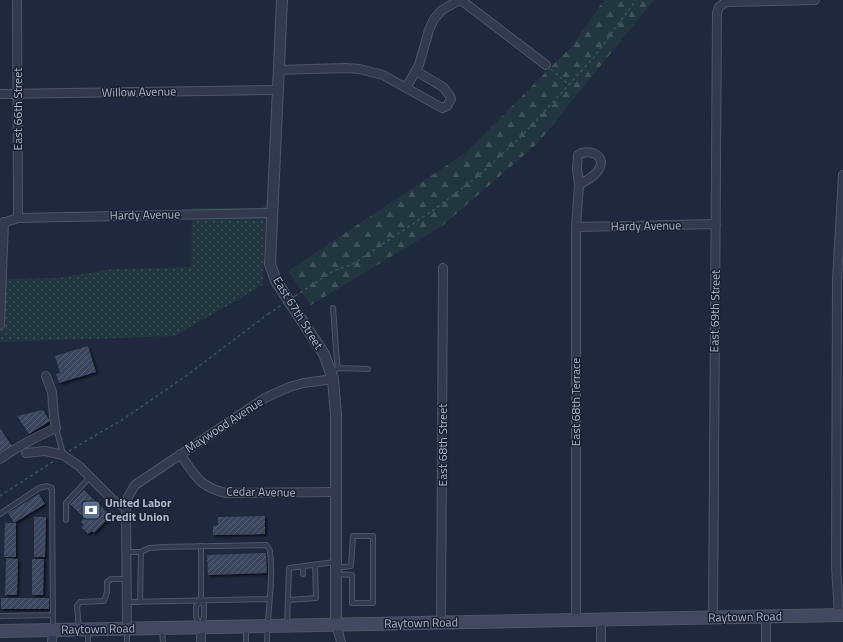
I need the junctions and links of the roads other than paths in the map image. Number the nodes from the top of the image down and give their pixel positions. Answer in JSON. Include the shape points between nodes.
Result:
{"nodes":[{"id":1,"x":17,"y":0,"type":"edge"},
{"id":2,"x":282,"y":0,"type":"edge"},
{"id":3,"x":460,"y":0,"type":"edge"},
{"id":4,"x":815,"y":0,"type":"edge"},
{"id":5,"x":546,"y":65,"type":"road end"},
{"id":6,"x":278,"y":70,"type":"junction"},
{"id":7,"x":416,"y":70,"type":"junction"},
{"id":8,"x":406,"y":88,"type":"junction"},
{"id":9,"x":278,"y":90,"type":"junction"},
{"id":10,"x":0,"y":94,"type":"edge"},
{"id":11,"x":18,"y":94,"type":"junction"},
{"id":12,"x":843,"y":175,"type":"edge"},
{"id":13,"x":578,"y":185,"type":"dead end"},
{"id":14,"x":272,"y":213,"type":"junction"},
{"id":15,"x":18,"y":218,"type":"junction"},
{"id":16,"x":2,"y":223,"type":"edge"},
{"id":17,"x":716,"y":224,"type":"junction"},
{"id":18,"x":576,"y":227,"type":"junction"},
{"id":19,"x":443,"y":268,"type":"dead end"},
{"id":20,"x":333,"y":308,"type":"dead end"},
{"id":21,"x":0,"y":325,"type":"edge"},
{"id":22,"x":368,"y":369,"type":"dead end"},
{"id":23,"x":334,"y":373,"type":"junction"},
{"id":24,"x":46,"y":376,"type":"dead end"},
{"id":25,"x":56,"y":428,"type":"junction"},
{"id":26,"x":26,"y":453,"type":"dead end"},
{"id":27,"x":180,"y":454,"type":"junction"},
{"id":28,"x":63,"y":455,"type":"junction"},
{"id":29,"x":0,"y":459,"type":"edge"},
{"id":30,"x":90,"y":477,"type":"junction"},
{"id":31,"x":335,"y":492,"type":"junction"},
{"id":32,"x":126,"y":508,"type":"junction"},
{"id":33,"x":0,"y":514,"type":"edge"},
{"id":34,"x":66,"y":520,"type":"dead end"},
{"id":35,"x":201,"y":546,"type":"junction"},
{"id":36,"x":126,"y":552,"type":"junction"},
{"id":37,"x":141,"y":552,"type":"junction"},
{"id":38,"x":315,"y":565,"type":"junction"},
{"id":39,"x":303,"y":567,"type":"junction"},
{"id":40,"x":336,"y":568,"type":"junction"},
{"id":41,"x":303,"y":574,"type":"dead end"},
{"id":42,"x":126,"y":579,"type":"junction"},
{"id":43,"x":303,"y":594,"type":"dead end"},
{"id":44,"x":269,"y":599,"type":"junction"},
{"id":45,"x":303,"y":599,"type":"junction"},
{"id":46,"x":289,"y":600,"type":"junction"},
{"id":47,"x":201,"y":601,"type":"junction"},
{"id":48,"x":127,"y":602,"type":"junction"},
{"id":49,"x":140,"y":602,"type":"junction"},
{"id":50,"x":53,"y":615,"type":"junction"},
{"id":51,"x":841,"y":615,"type":"edge"},
{"id":52,"x":0,"y":616,"type":"edge"},
{"id":53,"x":766,"y":616,"type":"junction"},
{"id":54,"x":713,"y":617,"type":"junction"},
{"id":55,"x":601,"y":619,"type":"junction"},
{"id":56,"x":576,"y":620,"type":"junction"},
{"id":57,"x":441,"y":622,"type":"junction"},
{"id":58,"x":336,"y":624,"type":"junction"},
{"id":59,"x":287,"y":625,"type":"junction"},
{"id":60,"x":246,"y":626,"type":"junction"},
{"id":61,"x":267,"y":626,"type":"junction"},
{"id":62,"x":201,"y":627,"type":"junction"},
{"id":63,"x":127,"y":628,"type":"junction"},
{"id":64,"x":162,"y":628,"type":"junction"},
{"id":65,"x":84,"y":629,"type":"junction"},
{"id":66,"x":0,"y":631,"type":"edge"},
{"id":67,"x":53,"y":636,"type":"edge"},
{"id":68,"x":88,"y":642,"type":"edge"},
{"id":69,"x":127,"y":642,"type":"edge"},
{"id":70,"x":163,"y":642,"type":"edge"},
{"id":71,"x":201,"y":642,"type":"edge"},
{"id":72,"x":246,"y":642,"type":"edge"},
{"id":73,"x":267,"y":642,"type":"edge"},
{"id":74,"x":341,"y":642,"type":"edge"},
{"id":75,"x":601,"y":642,"type":"edge"},
{"id":76,"x":766,"y":642,"type":"edge"}],
"edges":[{"from":1,"to":11,"type":"street","name":"East 66th Street"},
{"from":2,"to":6,"type":"street","name":"East 67th Street"},
{"from":3,"to":5,"type":"street"},
{"from":3,"to":7,"type":"street","via":[[442,10],[434,19]]},
{"from":4,"to":17,"type":"street","name":"East 69th Street","via":[[726,2],[719,7]]},
{"from":6,"to":8,"type":"street","via":[[359,69],[383,74]]},
{"from":6,"to":9,"type":"street","name":"East 67th Street"},
{"from":7,"to":8,"type":"street"},
{"from":7,"to":8,"type":"street","via":[[443,87],[450,96],[449,104],[442,108]]},
{"from":9,"to":11,"type":"street","name":"Willow Avenue"},
{"from":9,"to":14,"type":"street","name":"East 67th Street"},
{"from":10,"to":11,"type":"street","name":"Willow Avenue"},
{"from":11,"to":15,"type":"street","name":"East 66th Street"},
{"from":12,"to":51,"type":"street","via":[[837,280],[836,566]]},
{"from":13,"to":18,"type":"street","name":"East 68th Terrace"},
{"from":14,"to":15,"type":"street","name":"Hardy Avenue"},
{"from":14,"to":23,"type":"street","name":"East 67th Street","via":[[270,264],[276,281]]},
{"from":15,"to":16,"type":"street","name":"Hardy Avenue"},
{"from":16,"to":21,"type":"street"},
{"from":17,"to":18,"type":"street","name":"Hardy Avenue"},
{"from":17,"to":54,"type":"street","name":"East 69th Street"},
{"from":18,"to":56,"type":"street","name":"East 68th Terrace"},
{"from":19,"to":57,"type":"street","name":"East 68th Street"},
{"from":20,"to":23,"type":"lane","via":[[336,332]]},
{"from":22,"to":23,"type":"lane"},
{"from":23,"to":27,"type":"street","name":"Maywood Avenue","via":[[289,387],[265,398]]},
{"from":23,"to":31,"type":"street","name":"East 67th Street"},
{"from":24,"to":25,"type":"street","via":[[52,392]]},
{"from":25,"to":28,"type":"lane"},
{"from":25,"to":29,"type":"street","via":[[36,436]]},
{"from":26,"to":28,"type":"street","via":[[45,451]]},
{"from":27,"to":31,"type":"street","name":"Cedar Avenue","via":[[201,483],[226,493]]},
{"from":27,"to":32,"type":"street","name":"Maywood Avenue","via":[[135,484]]},
{"from":28,"to":30,"type":"street"},
{"from":30,"to":32,"type":"street","via":[[114,501]]},
{"from":30,"to":34,"type":"lane","via":[[66,503]]},
{"from":31,"to":40,"type":"street","name":"East 67th Street"},
{"from":32,"to":36,"type":"street"},
{"from":33,"to":50,"type":"lane","via":[[39,488],[52,488]]},
{"from":35,"to":37,"type":"lane","via":[[149,548]]},
{"from":35,"to":44,"type":"lane","via":[[266,545],[270,552]]},
{"from":35,"to":47,"type":"lane"},
{"from":36,"to":37,"type":"lane"},
{"from":36,"to":42,"type":"street"},
{"from":37,"to":49,"type":"lane"},
{"from":38,"to":39,"type":"lane"},
{"from":38,"to":40,"type":"lane"},
{"from":38,"to":45,"type":"lane","via":[[316,598]]},
{"from":39,"to":41,"type":"lane"},
{"from":39,"to":46,"type":"lane","via":[[289,568]]},
{"from":40,"to":40,"type":"lane","via":[[352,575],[352,603],[373,603],[373,536],[352,536],[351,566]]},
{"from":40,"to":58,"type":"street","name":"East 67th Street"},
{"from":42,"to":48,"type":"street"},
{"from":42,"to":65,"type":"lane","via":[[111,579],[107,582],[104,600],[80,602],[77,606]]},
{"from":43,"to":45,"type":"lane"},
{"from":44,"to":47,"type":"lane"},
{"from":44,"to":61,"type":"lane"},
{"from":45,"to":46,"type":"lane"},
{"from":46,"to":59,"type":"lane"},
{"from":47,"to":49,"type":"lane"},
{"from":47,"to":62,"type":"lane","via":[[204,605],[204,617]]},
{"from":47,"to":62,"type":"lane","via":[[196,606],[196,617]]},
{"from":48,"to":49,"type":"lane"},
{"from":48,"to":63,"type":"street"},
{"from":50,"to":52,"type":"lane"},
{"from":50,"to":67,"type":"lane"},
{"from":51,"to":53,"type":"main road","name":"Raytown Road"},
{"from":53,"to":54,"type":"main road","name":"Raytown Road"},
{"from":53,"to":76,"type":"street"},
{"from":54,"to":55,"type":"main road","name":"Raytown Road"},
{"from":55,"to":56,"type":"main road","name":"Raytown Road"},
{"from":55,"to":75,"type":"street"},
{"from":56,"to":57,"type":"main road","name":"Raytown Road"},
{"from":57,"to":58,"type":"main road","name":"Raytown Road"},
{"from":58,"to":59,"type":"main road","name":"Raytown Road"},
{"from":58,"to":74,"type":"street"},
{"from":59,"to":61,"type":"main road","name":"Raytown Road"},
{"from":60,"to":61,"type":"main road","name":"Raytown Road"},
{"from":60,"to":62,"type":"main road","name":"Raytown Road"},
{"from":60,"to":72,"type":"lane"},
{"from":61,"to":73,"type":"lane"},
{"from":62,"to":64,"type":"main road","name":"Raytown Road"},
{"from":62,"to":71,"type":"street"},
{"from":63,"to":64,"type":"main road","name":"Raytown Road"},
{"from":63,"to":65,"type":"main road","name":"Raytown Road"},
{"from":63,"to":69,"type":"lane"},
{"from":64,"to":70,"type":"lane"},
{"from":65,"to":67,"type":"main road","name":"Raytown Road"},
{"from":65,"to":68,"type":"lane"},
{"from":66,"to":67,"type":"main road","name":"Raytown Road"}]}
